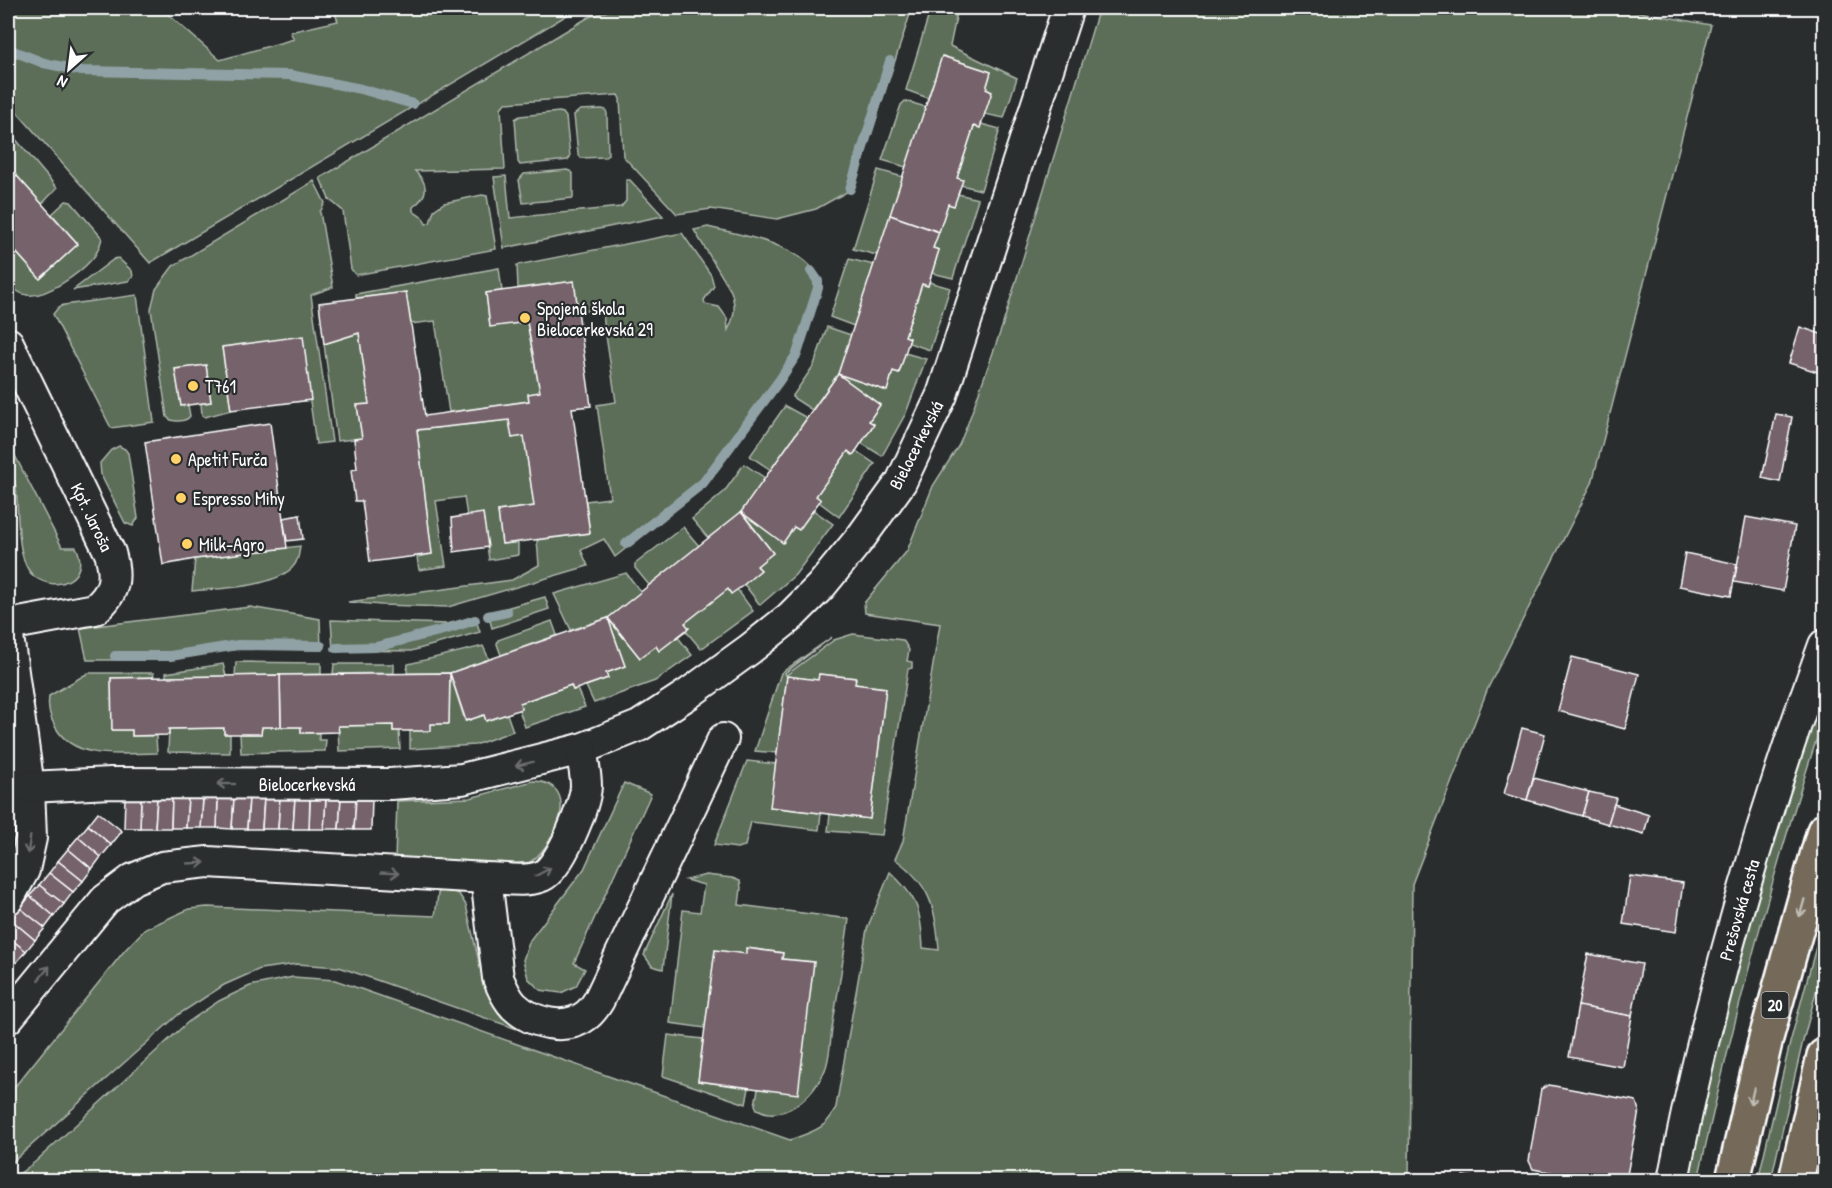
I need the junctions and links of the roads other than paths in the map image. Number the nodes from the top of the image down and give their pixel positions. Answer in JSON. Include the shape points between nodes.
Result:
{"nodes":[{"id":1,"x":1068,"y":8,"type":"edge"},
{"id":2,"x":8,"y":344,"type":"edge"},
{"id":3,"x":8,"y":626,"type":"edge"},
{"id":4,"x":8,"y":636,"type":"edge"},
{"id":5,"x":1824,"y":645,"type":"edge"},
{"id":6,"x":723,"y":739,"type":"dead end"},
{"id":7,"x":581,"y":749,"type":"junction"},
{"id":8,"x":29,"y":787,"type":"junction"},
{"id":9,"x":1824,"y":831,"type":"edge"},
{"id":10,"x":486,"y":878,"type":"junction"},
{"id":11,"x":8,"y":899,"type":"edge"},
{"id":12,"x":8,"y":1018,"type":"edge"},
{"id":13,"x":1824,"y":1056,"type":"edge"},
{"id":14,"x":1673,"y":1180,"type":"edge"},
{"id":15,"x":1733,"y":1180,"type":"edge"},
{"id":16,"x":1796,"y":1180,"type":"edge"}],
"edges":[{"from":1,"to":7,"type":"street","name":"Bielocerkevská","via":[[942,395],[901,482],[821,586],[789,618],[639,726]]},
{"from":2,"to":3,"type":"street","name":"Kpt. Jaroša","via":[[110,553],[114,578],[106,600],[95,609]]},
{"from":4,"to":8,"type":"street"},
{"from":5,"to":14,"type":"street","name":"Prešovská cesta","via":[[1776,784],[1736,920],[1701,1047]]},
{"from":6,"to":10,"type":"street","via":[[603,992],[588,1015],[574,1022],[543,1023],[513,1005],[498,978]]},
{"from":7,"to":8,"type":"street","name":"Bielocerkevská","one_way":true,"via":[[462,779],[390,784],[111,783]]},
{"from":10,"to":7,"type":"street","one_way":true,"via":[[542,876],[556,864],[586,788]]},
{"from":8,"to":11,"type":"street","one_way":true,"via":[[31,838],[24,870]]},
{"from":9,"to":15,"type":"highway","number":"20","one_way":true,"via":[[1766,1038]]},
{"from":12,"to":10,"type":"street","one_way":true,"via":[[105,900],[133,879],[162,867],[208,862]]},
{"from":13,"to":16,"type":"highway"}]}
